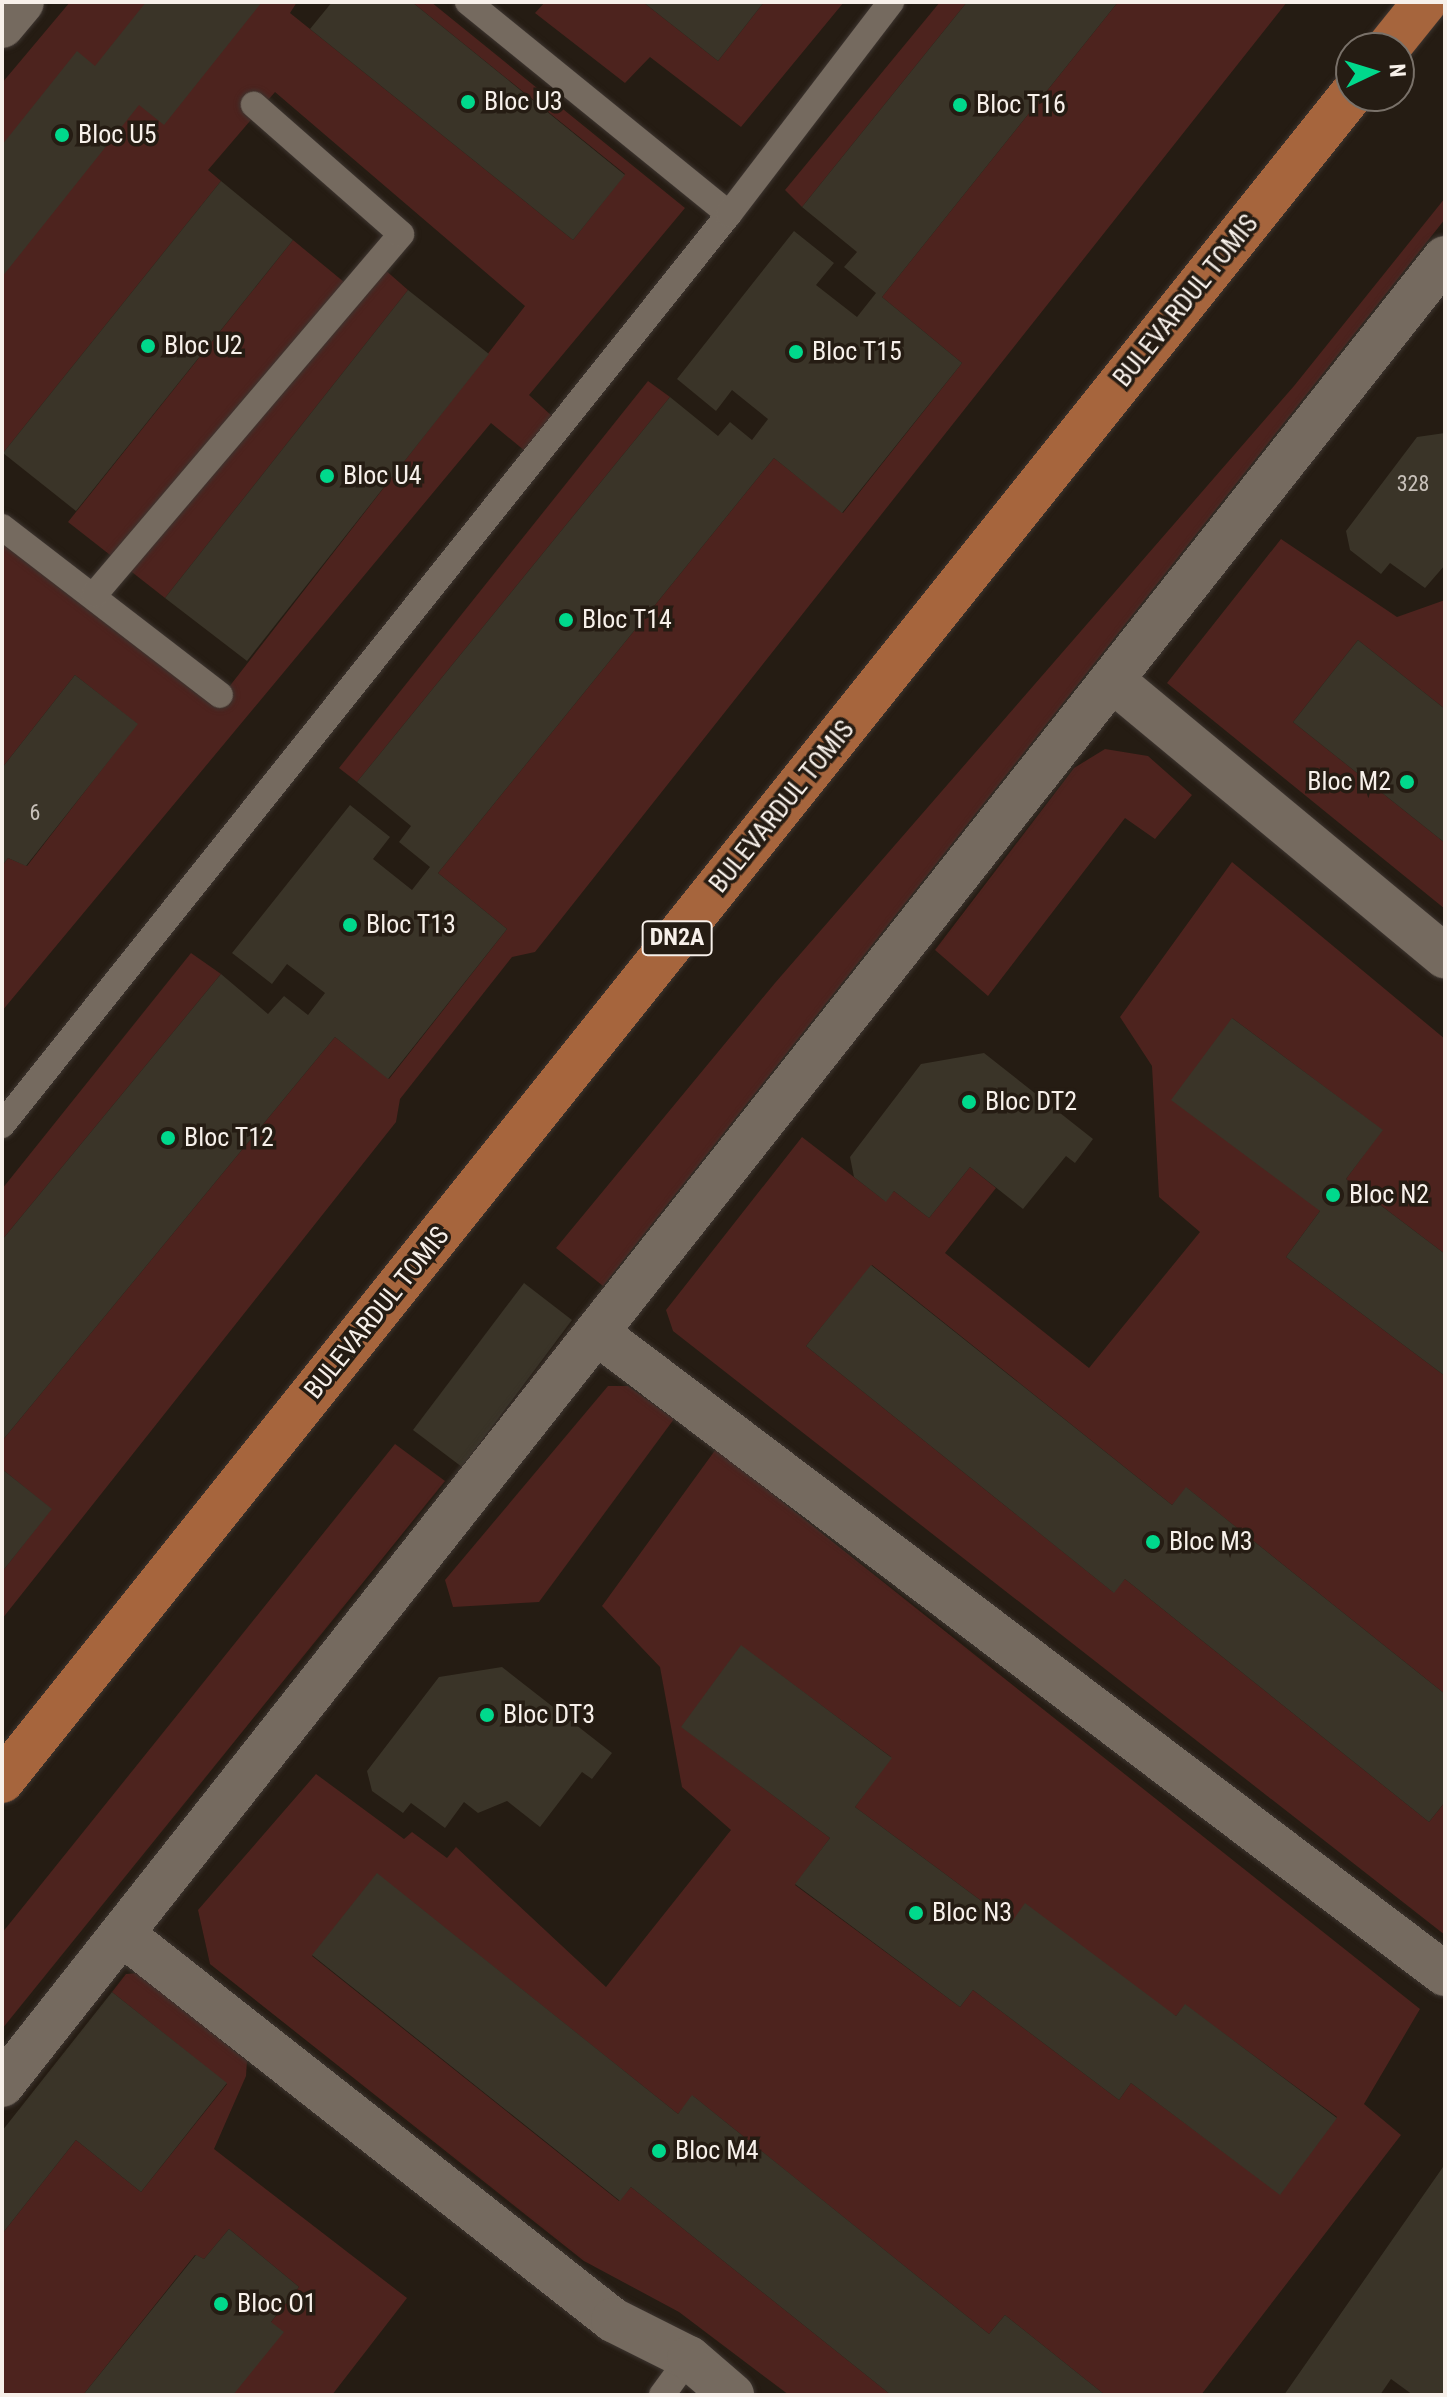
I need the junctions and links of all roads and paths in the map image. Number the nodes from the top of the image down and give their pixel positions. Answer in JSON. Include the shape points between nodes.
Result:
{"nodes":[{"id":1,"x":22,"y":2,"type":"edge"},
{"id":2,"x":468,"y":2,"type":"edge"},
{"id":3,"x":891,"y":2,"type":"edge"},
{"id":4,"x":1425,"y":2,"type":"edge"},
{"id":5,"x":2,"y":26,"type":"edge"},
{"id":6,"x":1401,"y":32,"type":"edge"},
{"id":7,"x":254,"y":105,"type":"dead end"},
{"id":8,"x":1337,"y":112,"type":"edge"},
{"id":9,"x":729,"y":214,"type":"junction"},
{"id":10,"x":1445,"y":258,"type":"edge"},
{"id":11,"x":2,"y":527,"type":"edge"},
{"id":12,"x":95,"y":594,"type":"junction"},
{"id":13,"x":1112,"y":680,"type":"junction"},
{"id":14,"x":220,"y":695,"type":"dead end"},
{"id":15,"x":1445,"y":956,"type":"edge"},
{"id":16,"x":2,"y":1125,"type":"edge"},
{"id":17,"x":597,"y":1333,"type":"junction"},
{"id":18,"x":2,"y":1781,"type":"edge"},
{"id":19,"x":122,"y":1934,"type":"junction"},
{"id":20,"x":1445,"y":1974,"type":"edge"},
{"id":21,"x":2,"y":2085,"type":"edge"},
{"id":22,"x":689,"y":2358,"type":"junction"},
{"id":23,"x":662,"y":2395,"type":"edge"},
{"id":24,"x":732,"y":2395,"type":"edge"}],
"edges":[{"from":1,"to":5,"type":"street"},
{"from":2,"to":9,"type":"lane"},
{"from":3,"to":9,"type":"lane"},
{"from":4,"to":6,"type":"main road"},
{"from":7,"to":12,"type":"lane","via":[[401,234]]},
{"from":8,"to":18,"type":"main road","name":"BULEVARDUL TOMIS","number":"DN2A"},
{"from":9,"to":16,"type":"lane"},
{"from":10,"to":13,"type":"street"},
{"from":11,"to":12,"type":"lane"},
{"from":12,"to":14,"type":"lane"},
{"from":13,"to":15,"type":"street"},
{"from":13,"to":17,"type":"street"},
{"from":17,"to":19,"type":"street"},
{"from":17,"to":20,"type":"street"},
{"from":19,"to":21,"type":"street"},
{"from":19,"to":22,"type":"street","via":[[613,2320]]},
{"from":22,"to":23,"type":"lane"},
{"from":22,"to":24,"type":"street"}]}
